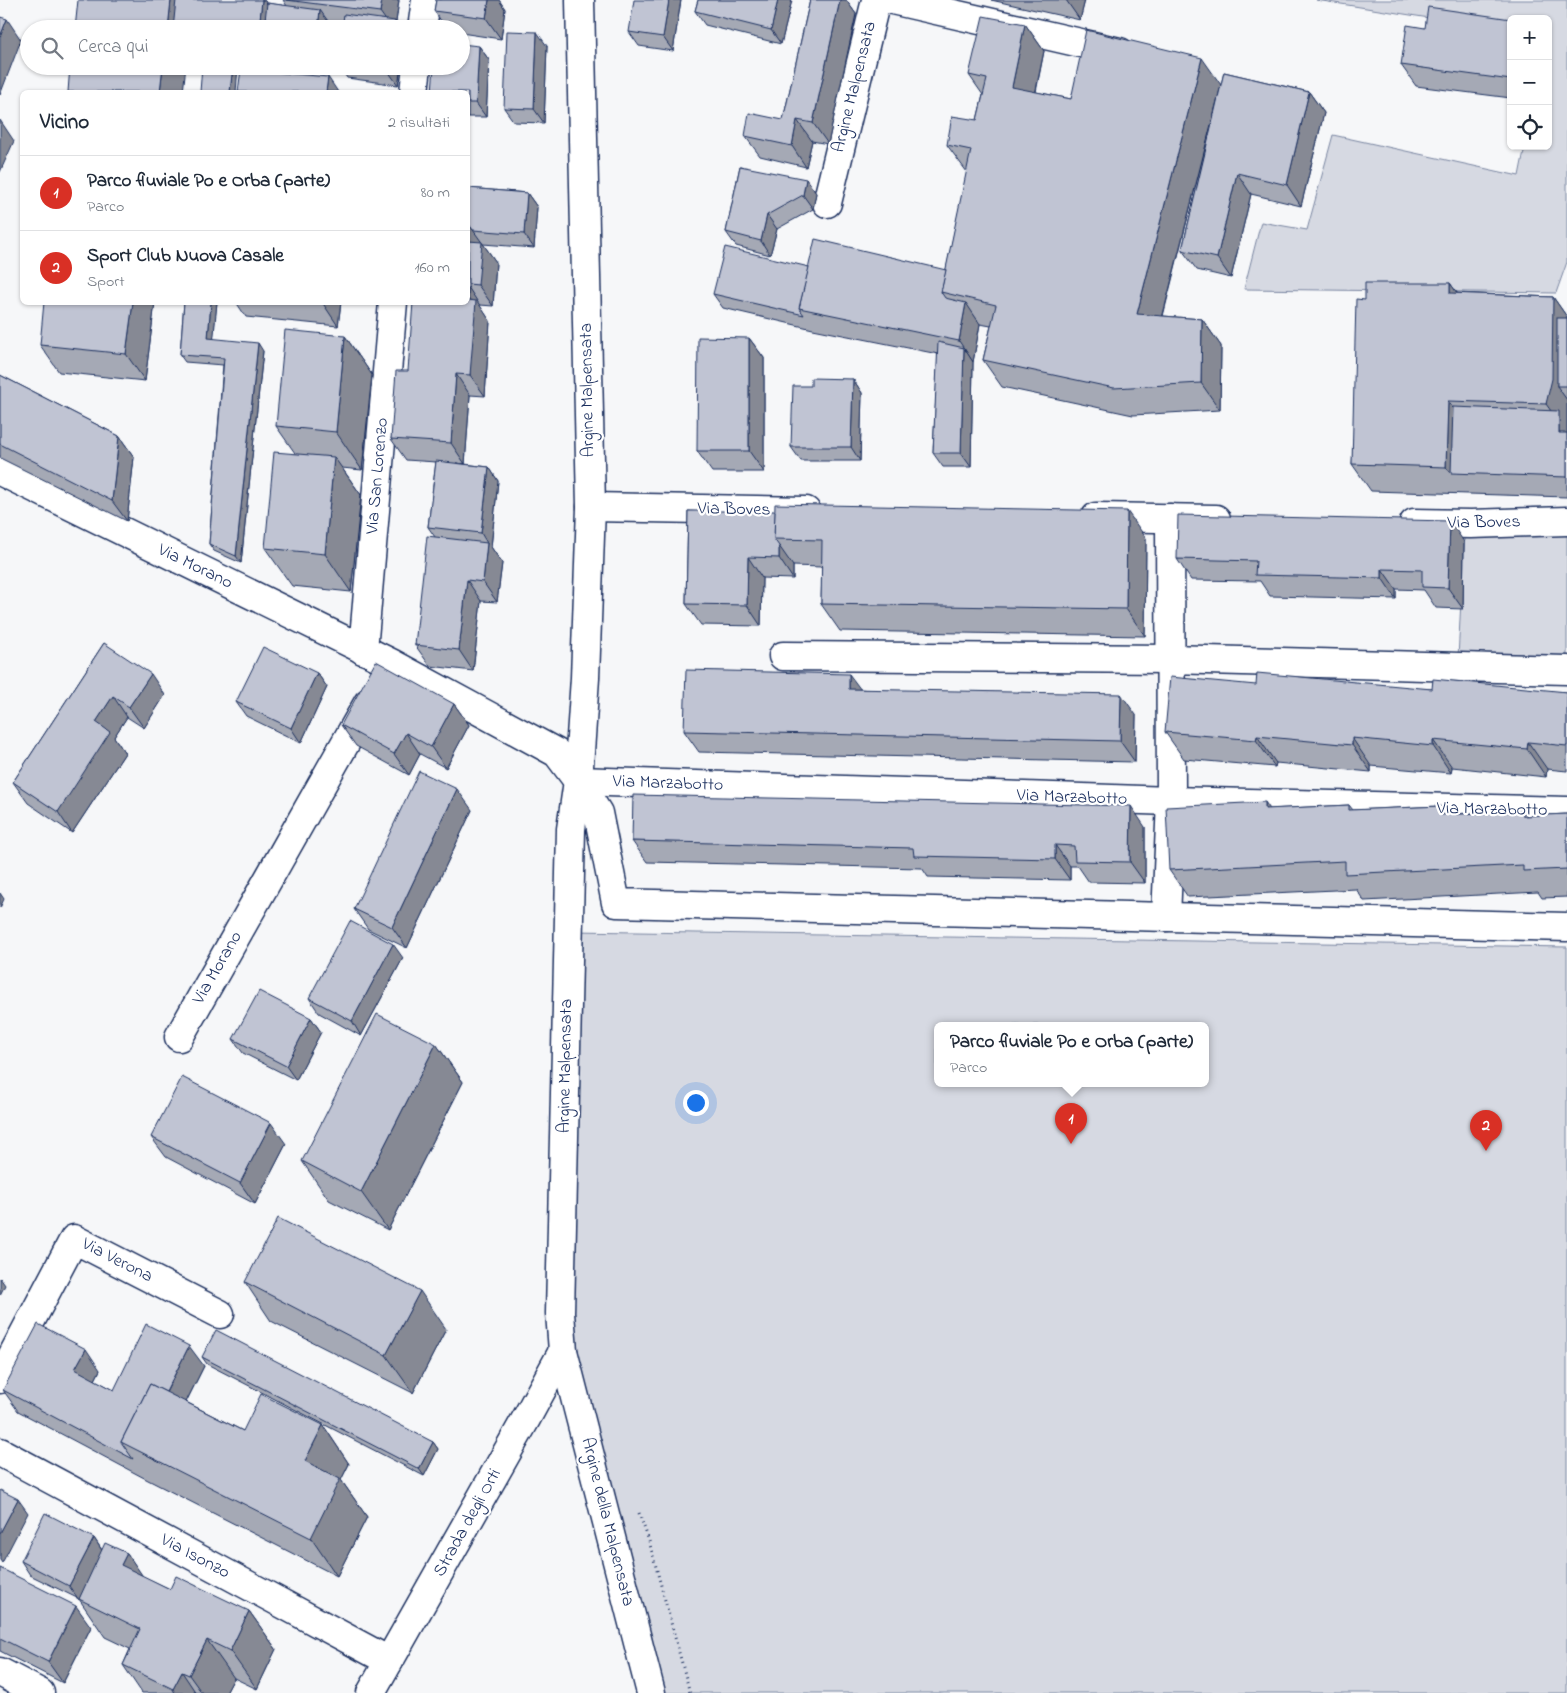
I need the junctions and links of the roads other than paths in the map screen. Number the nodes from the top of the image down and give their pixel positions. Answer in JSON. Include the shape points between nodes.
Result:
{"nodes":[{"id":1,"x":426,"y":0,"type":"edge"},
{"id":2,"x":580,"y":0,"type":"edge"},
{"id":3,"x":876,"y":0,"type":"edge"},
{"id":4,"x":892,"y":0,"type":"edge"},
{"id":5,"x":423,"y":20,"type":"edge"},
{"id":6,"x":1145,"y":58,"type":"edge"},
{"id":7,"x":416,"y":75,"type":"edge"},
{"id":8,"x":414,"y":90,"type":"edge"},
{"id":9,"x":827,"y":203,"type":"dead end"},
{"id":10,"x":393,"y":305,"type":"edge"},
{"id":11,"x":0,"y":471,"type":"edge"},
{"id":12,"x":591,"y":507,"type":"junction"},
{"id":13,"x":830,"y":512,"type":"edge"},
{"id":14,"x":1070,"y":516,"type":"edge"},
{"id":15,"x":1170,"y":518,"type":"junction"},
{"id":16,"x":1238,"y":520,"type":"edge"},
{"id":17,"x":1567,"y":521,"type":"edge"},
{"id":18,"x":1394,"y":523,"type":"edge"},
{"id":19,"x":363,"y":650,"type":"junction"},
{"id":20,"x":783,"y":656,"type":"dead end"},
{"id":21,"x":1170,"y":659,"type":"junction"},
{"id":22,"x":390,"y":663,"type":"junction"},
{"id":23,"x":1567,"y":670,"type":"edge"},
{"id":24,"x":578,"y":781,"type":"junction"},
{"id":25,"x":1171,"y":801,"type":"junction"},
{"id":26,"x":1567,"y":812,"type":"edge"},
{"id":27,"x":1166,"y":917,"type":"junction"},
{"id":28,"x":1567,"y":927,"type":"edge"},
{"id":29,"x":179,"y":1037,"type":"dead end"},
{"id":30,"x":220,"y":1314,"type":"dead end"},
{"id":31,"x":562,"y":1351,"type":"junction"},
{"id":32,"x":0,"y":1379,"type":"edge"},
{"id":33,"x":0,"y":1452,"type":"edge"},
{"id":34,"x":389,"y":1662,"type":"junction"},
{"id":35,"x":0,"y":1672,"type":"edge"},
{"id":36,"x":40,"y":1693,"type":"edge"},
{"id":37,"x":371,"y":1693,"type":"edge"},
{"id":38,"x":651,"y":1693,"type":"edge"}],
"edges":[{"from":1,"to":5,"type":"street"},
{"from":2,"to":12,"type":"street","name":"Argine Malpensata"},
{"from":3,"to":9,"type":"street","name":"Argine Malpensata"},
{"from":4,"to":6,"type":"street"},
{"from":7,"to":8,"type":"street"},
{"from":10,"to":19,"type":"street","name":"Via San Lorenzo"},
{"from":11,"to":19,"type":"street","name":"Via Morano"},
{"from":12,"to":13,"type":"street","name":"Via Boves"},
{"from":12,"to":24,"type":"street","name":"Argine Malpensata"},
{"from":14,"to":15,"type":"street"},
{"from":15,"to":16,"type":"street"},
{"from":15,"to":21,"type":"street"},
{"from":17,"to":18,"type":"street","name":"Via Boves"},
{"from":19,"to":22,"type":"street","name":"Via Morano"},
{"from":20,"to":21,"type":"street"},
{"from":21,"to":23,"type":"street"},
{"from":21,"to":25,"type":"street"},
{"from":22,"to":24,"type":"street","name":"Via Morano","via":[[557,754]]},
{"from":22,"to":29,"type":"street","name":"Via Morano"},
{"from":24,"to":25,"type":"street","name":"Via Marzabotto"},
{"from":24,"to":27,"type":"street","via":[[598,813],[616,903]]},
{"from":24,"to":31,"type":"street","name":"Argine Malpensata","via":[[572,829],[560,1313]]},
{"from":25,"to":26,"type":"street","name":"Via Marzabotto"},
{"from":25,"to":27,"type":"street"},
{"from":27,"to":28,"type":"street"},
{"from":30,"to":32,"type":"street","name":"Via Verona","via":[[74,1239]]},
{"from":31,"to":34,"type":"street","name":"Strada degli Orti"},
{"from":31,"to":38,"type":"street","name":"Argine della Malpensata"},
{"from":33,"to":34,"type":"street","name":"Via Isonzo"},
{"from":34,"to":37,"type":"street","name":"Strada degli Orti"},
{"from":35,"to":36,"type":"street"}]}
